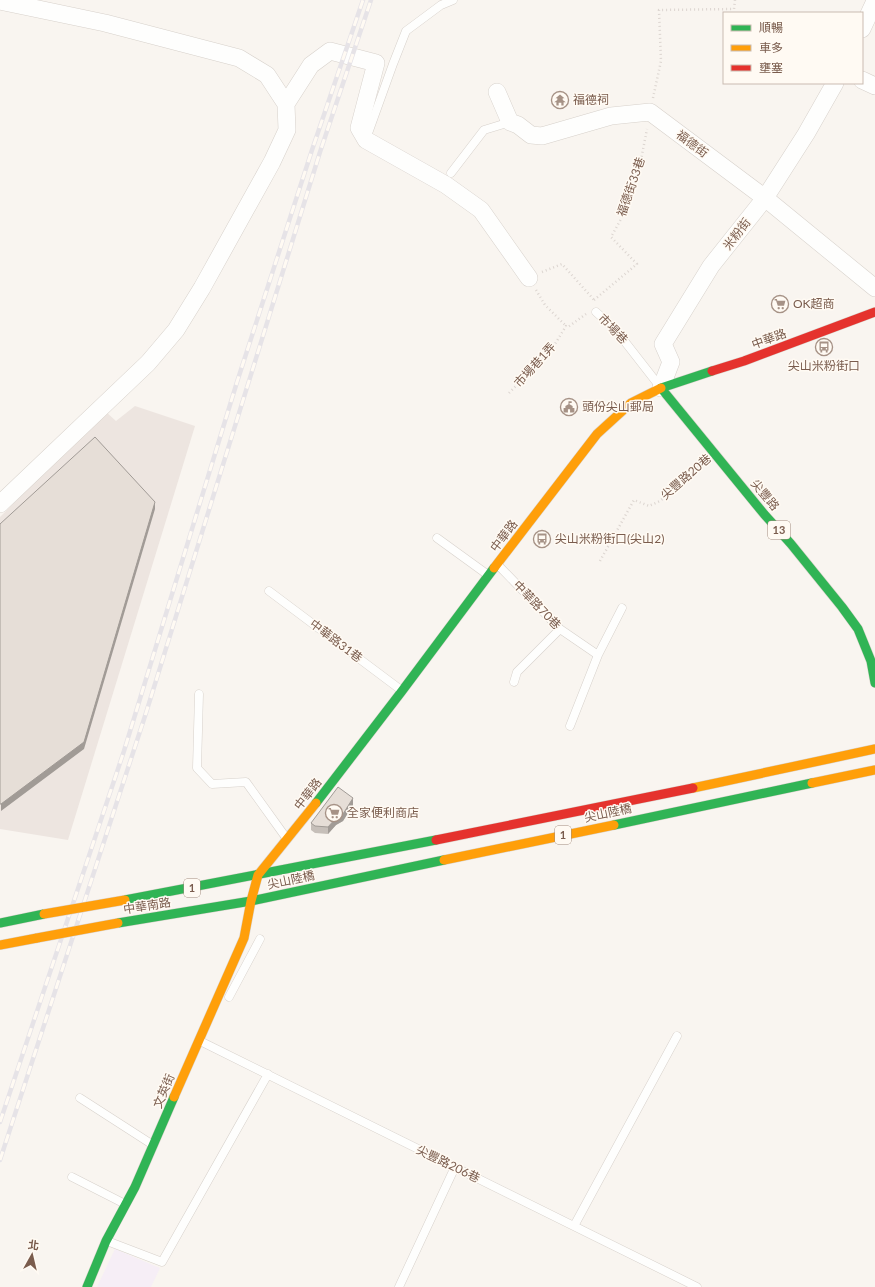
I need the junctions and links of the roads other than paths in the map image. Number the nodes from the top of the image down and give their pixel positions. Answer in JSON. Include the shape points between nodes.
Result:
{"nodes":[{"id":1,"x":453,"y":0,"type":"edge"},
{"id":2,"x":0,"y":1,"type":"edge"},
{"id":3,"x":875,"y":1,"type":"edge"},
{"id":4,"x":863,"y":27,"type":"edge"},
{"id":5,"x":863,"y":80,"type":"edge"},
{"id":6,"x":834,"y":84,"type":"edge"},
{"id":7,"x":875,"y":86,"type":"edge"},
{"id":8,"x":497,"y":92,"type":"dead end"},
{"id":9,"x":286,"y":104,"type":"junction"},
{"id":10,"x":510,"y":122,"type":"junction"},
{"id":11,"x":366,"y":140,"type":"junction"},
{"id":12,"x":451,"y":172,"type":"dead end"},
{"id":13,"x":765,"y":198,"type":"junction"},
{"id":14,"x":529,"y":278,"type":"road end"},
{"id":15,"x":875,"y":288,"type":"edge"},
{"id":16,"x":596,"y":312,"type":"road end"},
{"id":17,"x":875,"y":312,"type":"edge"},
{"id":18,"x":661,"y":388,"type":"junction"},
{"id":19,"x":0,"y":504,"type":"edge"},
{"id":20,"x":437,"y":538,"type":"dead end"},
{"id":21,"x":498,"y":564,"type":"junction"},
{"id":22,"x":488,"y":576,"type":"junction"},
{"id":23,"x":269,"y":591,"type":"dead end"},
{"id":24,"x":622,"y":608,"type":"dead end"},
{"id":25,"x":560,"y":629,"type":"junction"},
{"id":26,"x":598,"y":655,"type":"junction"},
{"id":27,"x":514,"y":682,"type":"dead end"},
{"id":28,"x":875,"y":683,"type":"edge"},
{"id":29,"x":402,"y":691,"type":"junction"},
{"id":30,"x":198,"y":694,"type":"dead end"},
{"id":31,"x":570,"y":726,"type":"dead end"},
{"id":32,"x":875,"y":749,"type":"edge"},
{"id":33,"x":875,"y":770,"type":"edge"},
{"id":34,"x":288,"y":840,"type":"junction"},
{"id":35,"x":258,"y":875,"type":"junction"},
{"id":36,"x":251,"y":901,"type":"junction"},
{"id":37,"x":0,"y":923,"type":"edge"},
{"id":38,"x":260,"y":939,"type":"dead end"},
{"id":39,"x":0,"y":945,"type":"edge"},
{"id":40,"x":224,"y":1007,"type":"dead end"},
{"id":41,"x":216,"y":1021,"type":"dead end"},
{"id":42,"x":677,"y":1036,"type":"dead end"},
{"id":43,"x":199,"y":1040,"type":"junction"},
{"id":44,"x":268,"y":1074,"type":"junction"},
{"id":45,"x":80,"y":1098,"type":"dead end"},
{"id":46,"x":154,"y":1145,"type":"junction"},
{"id":47,"x":455,"y":1167,"type":"junction"},
{"id":48,"x":72,"y":1177,"type":"dead end"},
{"id":49,"x":126,"y":1204,"type":"junction"},
{"id":50,"x":574,"y":1226,"type":"junction"},
{"id":51,"x":106,"y":1241,"type":"junction"},
{"id":52,"x":87,"y":1287,"type":"edge"},
{"id":53,"x":399,"y":1287,"type":"edge"},
{"id":54,"x":697,"y":1287,"type":"edge"}],
"edges":[{"from":1,"to":11,"type":"lane","via":[[441,5],[406,31]]},
{"from":2,"to":9,"type":"street","via":[[105,23],[238,58],[267,75]]},
{"from":3,"to":4,"type":"street"},
{"from":5,"to":7,"type":"street"},
{"from":6,"to":13,"type":"street","name":"米粉街"},
{"from":8,"to":10,"type":"street"},
{"from":9,"to":11,"type":"street","via":[[311,65],[330,51],[376,63],[359,128]]},
{"from":9,"to":19,"type":"street","via":[[287,130],[272,162],[176,330],[148,363]]},
{"from":10,"to":12,"type":"lane","via":[[484,130]]},
{"from":10,"to":13,"type":"street","name":"福德街","via":[[530,135],[542,136],[611,116],[650,112]]},
{"from":11,"to":14,"type":"street","via":[[446,185],[481,210]]},
{"from":13,"to":15,"type":"street","name":"福德街"},
{"from":13,"to":18,"type":"street","name":"米粉街","via":[[711,266],[663,344],[671,362]]},
{"from":16,"to":18,"type":"lane","name":"市場巷","via":[[616,329]]},
{"from":17,"to":18,"type":"main road","name":"中華路","via":[[744,361]]},
{"from":18,"to":21,"type":"main road","name":"中華路","via":[[631,403],[597,434]]},
{"from":18,"to":28,"type":"main road","name":"尖豐路","number":"13","via":[[764,514],[792,544],[858,629],[872,661]]},
{"from":20,"to":22,"type":"lane"},
{"from":21,"to":22,"type":"main road","name":"中華路"},
{"from":21,"to":25,"type":"lane","name":"中華路70巷"},
{"from":22,"to":29,"type":"main road","name":"中華路"},
{"from":23,"to":29,"type":"lane","name":"中華路31巷"},
{"from":24,"to":26,"type":"lane"},
{"from":25,"to":26,"type":"lane","name":"中華路70巷"},
{"from":25,"to":27,"type":"lane","via":[[517,672]]},
{"from":26,"to":31,"type":"lane"},
{"from":29,"to":34,"type":"main road","name":"中華路"},
{"from":30,"to":34,"type":"lane","via":[[197,768],[212,784],[246,782]]},
{"from":32,"to":35,"type":"main road","name":"尖山陸橋","number":"1","via":[[563,815]]},
{"from":33,"to":36,"type":"main road","name":"尖山陸橋","number":"1"},
{"from":34,"to":35,"type":"main road","name":"中華路"},
{"from":35,"to":36,"type":"main road","name":"中華路"},
{"from":35,"to":37,"type":"main road","name":"中華南路","number":"1","bridge":true},
{"from":36,"to":39,"type":"main road","name":"中華南路","number":"1","bridge":true},
{"from":36,"to":43,"type":"main road","name":"文英街","via":[[244,938]]},
{"from":38,"to":40,"type":"lane"},
{"from":41,"to":43,"type":"lane","via":[[209,1034]]},
{"from":42,"to":50,"type":"lane"},
{"from":43,"to":44,"type":"lane","name":"尖豐路206巷"},
{"from":43,"to":46,"type":"main road","name":"文英街"},
{"from":44,"to":47,"type":"lane","name":"尖豐路206巷"},
{"from":44,"to":51,"type":"lane","via":[[162,1262]]},
{"from":45,"to":46,"type":"lane"},
{"from":46,"to":49,"type":"main road","name":"文英街"},
{"from":47,"to":50,"type":"lane","name":"尖豐路206巷"},
{"from":47,"to":53,"type":"lane"},
{"from":48,"to":49,"type":"lane"},
{"from":49,"to":51,"type":"main road","name":"文英街"},
{"from":50,"to":54,"type":"lane","name":"尖豐路206巷"},
{"from":51,"to":52,"type":"main road","name":"文英街"}]}
